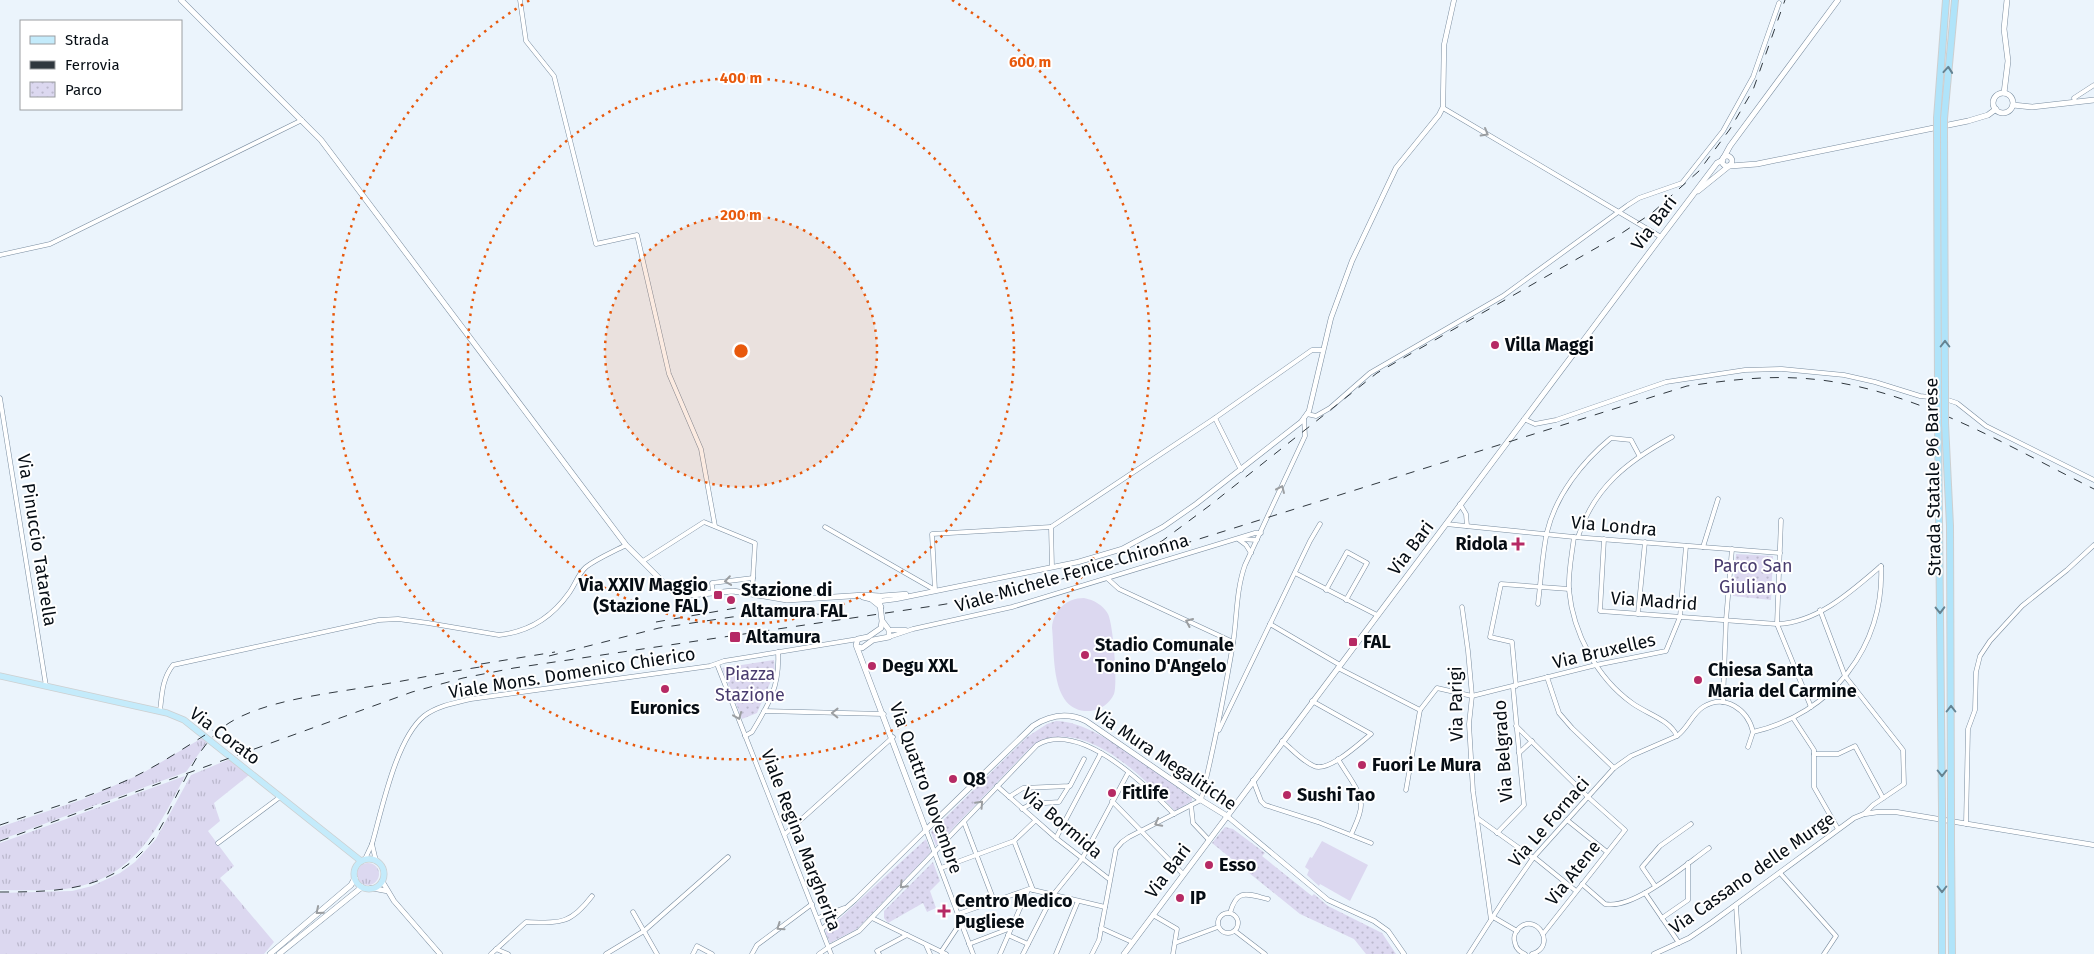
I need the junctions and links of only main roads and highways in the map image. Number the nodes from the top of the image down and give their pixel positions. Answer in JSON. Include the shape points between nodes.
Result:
{"nodes":[{"id":1,"x":181,"y":0,"type":"edge"},
{"id":2,"x":1838,"y":0,"type":"edge"},
{"id":3,"x":1946,"y":0,"type":"edge"},
{"id":4,"x":1956,"y":0,"type":"edge"},
{"id":5,"x":2007,"y":0,"type":"edge"},
{"id":6,"x":2004,"y":93,"type":"junction"},
{"id":7,"x":2094,"y":100,"type":"edge"},
{"id":8,"x":2013,"y":105,"type":"junction"},
{"id":9,"x":1996,"y":109,"type":"junction"},
{"id":10,"x":1940,"y":118,"type":"junction"},
{"id":11,"x":1941,"y":132,"type":"junction"},
{"id":12,"x":1733,"y":142,"type":"junction"},
{"id":13,"x":1723,"y":158,"type":"junction"},
{"id":14,"x":1732,"y":159,"type":"junction"},
{"id":15,"x":1748,"y":164,"type":"junction"},
{"id":16,"x":1730,"y":166,"type":"junction"},
{"id":17,"x":1694,"y":194,"type":"junction"},
{"id":18,"x":852,"y":596,"type":"junction"},
{"id":19,"x":881,"y":608,"type":"junction"},
{"id":20,"x":885,"y":631,"type":"junction"},
{"id":21,"x":858,"y":642,"type":"junction"},
{"id":22,"x":864,"y":646,"type":"junction"},
{"id":23,"x":863,"y":660,"type":"junction"},
{"id":24,"x":0,"y":676,"type":"edge"},
{"id":25,"x":1227,"y":816,"type":"junction"},
{"id":26,"x":926,"y":830,"type":"joint"},
{"id":27,"x":351,"y":854,"type":"junction"},
{"id":28,"x":363,"y":860,"type":"junction"},
{"id":29,"x":354,"y":870,"type":"junction"},
{"id":30,"x":354,"y":878,"type":"junction"},
{"id":31,"x":362,"y":887,"type":"junction"},
{"id":32,"x":270,"y":954,"type":"edge"},
{"id":33,"x":278,"y":954,"type":"edge"},
{"id":34,"x":1124,"y":954,"type":"edge"},
{"id":35,"x":1942,"y":954,"type":"edge"},
{"id":36,"x":1952,"y":954,"type":"edge"}],
"edges":[{"from":1,"to":18,"type":"main road","via":[[321,140],[626,545],[675,594],[733,592],[787,600]]},
{"from":2,"to":12,"type":"main road","name":"Via Bari"},
{"from":3,"to":10,"type":"highway","name":"Strada Statale 96 Barese"},
{"from":10,"to":4,"type":"highway","name":"Strada Statale 96 Barese","one_way":true},
{"from":5,"to":6,"type":"main road","via":[[2004,29],[2008,61]]},
{"from":6,"to":8,"type":"main road","via":[[2010,96]]},
{"from":6,"to":9,"type":"main road","via":[[1995,97]]},
{"from":7,"to":8,"type":"main road","via":[[2032,107]]},
{"from":8,"to":9,"type":"main road","via":[[2004,113]]},
{"from":9,"to":15,"type":"main road","via":[[1968,121]]},
{"from":10,"to":11,"type":"highway","name":"Strada Statale 96 Barese","bridge":true},
{"from":11,"to":35,"type":"highway","name":"Strada Statale 96 Barese","one_way":true,"bridge":true,"via":[[1938,421]]},
{"from":36,"to":11,"type":"highway","name":"Strada Statale 96 Barese","one_way":true,"bridge":true,"via":[[1950,526],[1945,424]]},
{"from":12,"to":13,"type":"main road","name":"Via Bari"},
{"from":12,"to":14,"type":"main road"},
{"from":13,"to":14,"type":"main road"},
{"from":13,"to":16,"type":"main road","via":[[1723,164]]},
{"from":13,"to":17,"type":"main road","name":"Via Bari"},
{"from":14,"to":15,"type":"main road"},
{"from":14,"to":16,"type":"main road"},
{"from":15,"to":16,"type":"main road"},
{"from":16,"to":17,"type":"main road"},
{"from":17,"to":25,"type":"main road","name":"Via Bari"},
{"from":18,"to":19,"type":"main road","via":[[872,599]]},
{"from":18,"to":19,"type":"main road","via":[[880,598]]},
{"from":19,"to":20,"type":"main road"},
{"from":20,"to":21,"type":"main road"},
{"from":20,"to":22,"type":"main road","via":[[878,635],[882,638]]},
{"from":21,"to":22,"type":"main road"},
{"from":21,"to":23,"type":"main road","name":"Via Quattro Novembre"},
{"from":22,"to":23,"type":"main road","name":"Via Quattro Novembre"},
{"from":23,"to":26,"type":"main road","name":"Via Quattro Novembre"},
{"from":24,"to":27,"type":"main road","name":"Via Corato","via":[[160,711],[184,720]]},
{"from":25,"to":26,"type":"main road","name":"Via Mura Megalitiche","via":[[1086,721],[1062,715],[1033,726]]},
{"from":25,"to":34,"type":"main road","name":"Via Bari"},
{"from":27,"to":28,"type":"main road","name":"Via Corato"},
{"from":27,"to":29,"type":"main road"},
{"from":28,"to":29,"type":"main road"},
{"from":28,"to":31,"type":"main road","via":[[376,861],[384,872],[382,881],[371,888]]},
{"from":29,"to":30,"type":"main road"},
{"from":30,"to":31,"type":"main road"},
{"from":30,"to":32,"type":"main road","one_way":true,"via":[[351,885]]},
{"from":31,"to":33,"type":"main road"}]}
